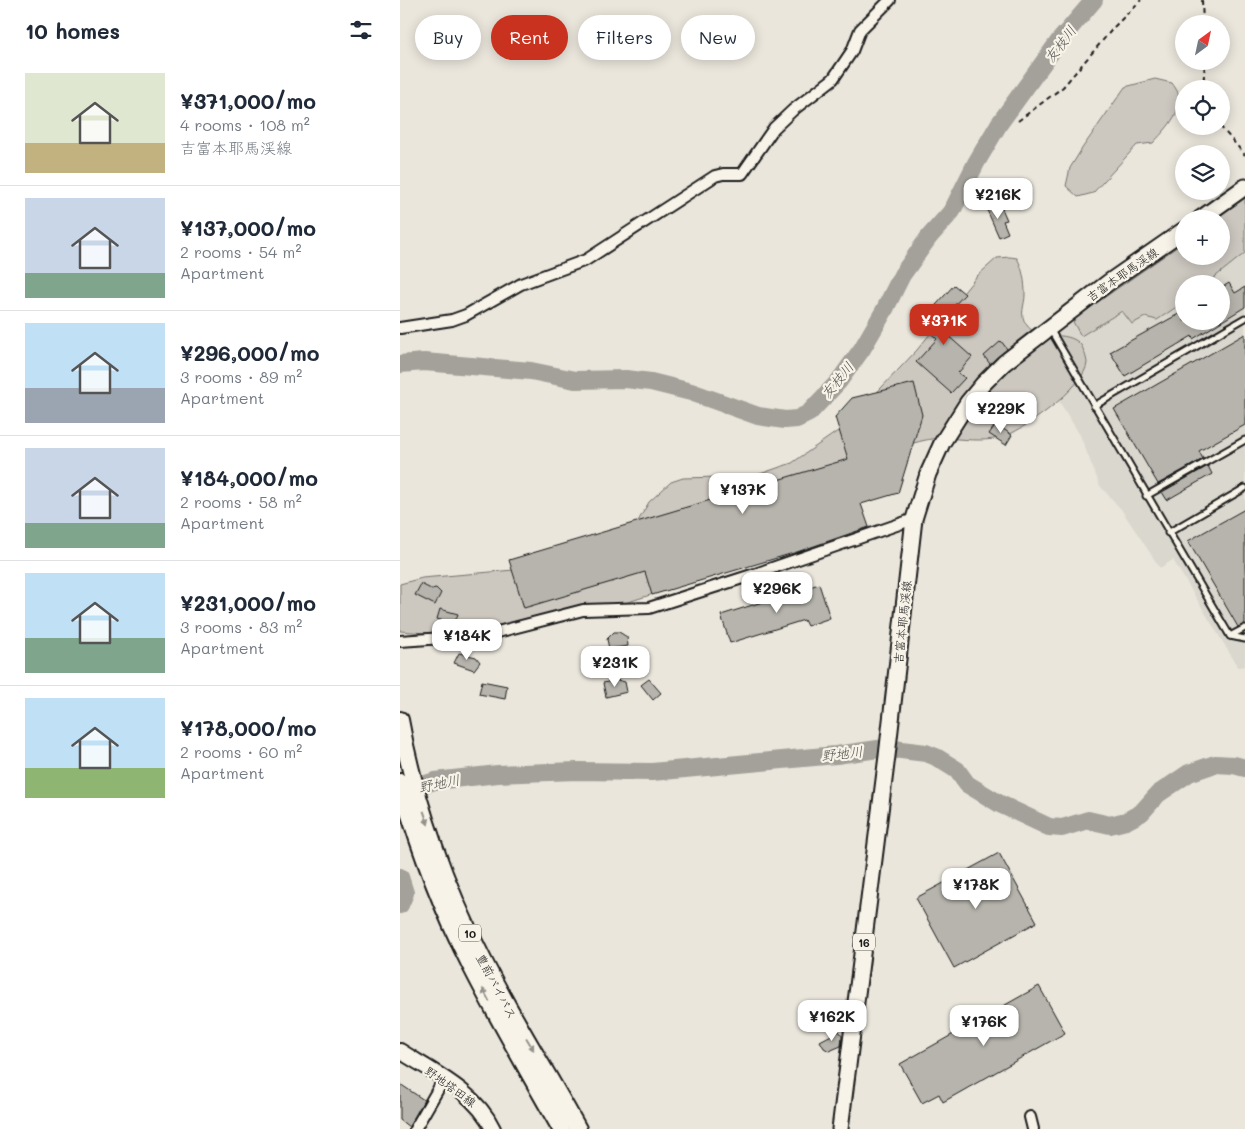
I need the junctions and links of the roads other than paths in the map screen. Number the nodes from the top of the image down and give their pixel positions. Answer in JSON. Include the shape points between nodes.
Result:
{"nodes":[{"id":1,"x":890,"y":0,"type":"edge"},
{"id":2,"x":1245,"y":187,"type":"edge"},
{"id":3,"x":1213,"y":210,"type":"edge"},
{"id":4,"x":1175,"y":236,"type":"edge"},
{"id":5,"x":1245,"y":318,"type":"edge"},
{"id":6,"x":1049,"y":327,"type":"junction"},
{"id":7,"x":400,"y":328,"type":"edge"},
{"id":8,"x":1094,"y":406,"type":"junction"},
{"id":9,"x":1245,"y":440,"type":"edge"},
{"id":10,"x":1245,"y":488,"type":"edge"},
{"id":11,"x":1146,"y":496,"type":"junction"},
{"id":12,"x":914,"y":519,"type":"junction"},
{"id":13,"x":1168,"y":533,"type":"junction"},
{"id":14,"x":1245,"y":628,"type":"edge"},
{"id":15,"x":1230,"y":636,"type":"junction"},
{"id":16,"x":1245,"y":639,"type":"edge"},
{"id":17,"x":400,"y":641,"type":"edge"},
{"id":18,"x":400,"y":720,"type":"edge"},
{"id":19,"x":400,"y":782,"type":"edge"},
{"id":20,"x":400,"y":1051,"type":"edge"},
{"id":21,"x":444,"y":1079,"type":"junction"},
{"id":22,"x":1030,"y":1117,"type":"dead end"},
{"id":23,"x":415,"y":1129,"type":"edge"},
{"id":24,"x":493,"y":1129,"type":"edge"},
{"id":25,"x":561,"y":1129,"type":"edge"},
{"id":26,"x":578,"y":1129,"type":"edge"},
{"id":27,"x":840,"y":1129,"type":"edge"},
{"id":28,"x":1033,"y":1129,"type":"edge"}],
"edges":[{"from":1,"to":7,"type":"street","via":[[860,30],[852,50],[833,79],[774,128],[742,174],[715,176],[586,260],[521,284],[466,316]]},
{"from":2,"to":3,"type":"main road"},
{"from":4,"to":6,"type":"main road","name":"吉富本耶馬渓線","number":"16"},
{"from":5,"to":8,"type":"lane"},
{"from":6,"to":8,"type":"lane"},
{"from":6,"to":12,"type":"main road","name":"吉富本耶馬渓線","number":"16","via":[[1004,363],[968,402],[942,443]]},
{"from":8,"to":11,"type":"lane"},
{"from":9,"to":11,"type":"lane"},
{"from":10,"to":13,"type":"lane"},
{"from":11,"to":13,"type":"lane"},
{"from":12,"to":17,"type":"street","via":[[649,608],[583,610],[486,634]]},
{"from":12,"to":27,"type":"main road","name":"吉富本耶馬渓線","number":"16"},
{"from":13,"to":15,"type":"lane"},
{"from":14,"to":15,"type":"lane"},
{"from":15,"to":16,"type":"lane"},
{"from":18,"to":26,"type":"highway","name":"豊前バイパス","number":"10","one_way":true,"via":[[419,798],[460,912],[482,960]]},
{"from":25,"to":19,"type":"highway","name":"豊前バイパス","number":"10","one_way":true,"via":[[508,1037],[448,918],[428,869]]},
{"from":20,"to":21,"type":"main road","name":"野地塔田線"},
{"from":21,"to":23,"type":"street"},
{"from":21,"to":24,"type":"main road","name":"野地塔田線","via":[[479,1106]]},
{"from":22,"to":28,"type":"street"}]}
